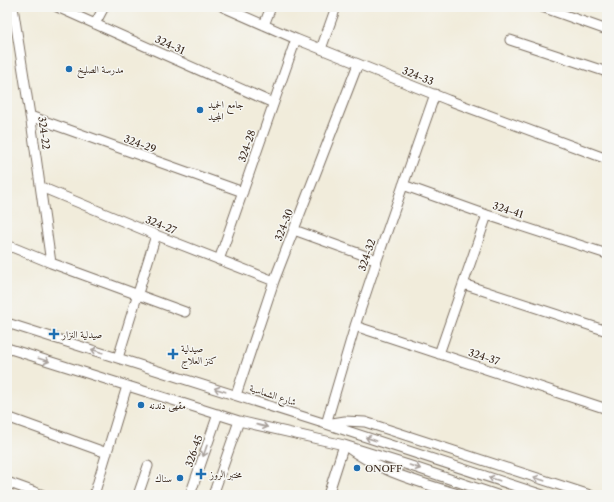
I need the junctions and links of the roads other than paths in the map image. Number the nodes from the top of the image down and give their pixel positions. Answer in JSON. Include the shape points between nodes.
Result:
{"nodes":[{"id":1,"x":13,"y":7,"type":"edge"},
{"id":2,"x":57,"y":7,"type":"edge"},
{"id":3,"x":104,"y":7,"type":"edge"},
{"id":4,"x":223,"y":7,"type":"edge"},
{"id":5,"x":271,"y":7,"type":"edge"},
{"id":6,"x":336,"y":7,"type":"edge"},
{"id":7,"x":542,"y":7,"type":"edge"},
{"id":8,"x":96,"y":24,"type":"junction"},
{"id":9,"x":264,"y":25,"type":"junction"},
{"id":10,"x":607,"y":30,"type":"edge"},
{"id":11,"x":296,"y":39,"type":"junction"},
{"id":12,"x":510,"y":40,"type":"dead end"},
{"id":13,"x":321,"y":49,"type":"junction"},
{"id":14,"x":358,"y":64,"type":"junction"},
{"id":15,"x":607,"y":72,"type":"edge"},
{"id":16,"x":435,"y":94,"type":"junction"},
{"id":17,"x":273,"y":103,"type":"junction"},
{"id":18,"x":30,"y":116,"type":"junction"},
{"id":19,"x":607,"y":159,"type":"edge"},
{"id":20,"x":403,"y":185,"type":"junction"},
{"id":21,"x":40,"y":188,"type":"junction"},
{"id":22,"x":243,"y":192,"type":"junction"},
{"id":23,"x":487,"y":215,"type":"junction"},
{"id":24,"x":294,"y":230,"type":"junction"},
{"id":25,"x":156,"y":235,"type":"junction"},
{"id":26,"x":7,"y":245,"type":"edge"},
{"id":27,"x":607,"y":254,"type":"edge"},
{"id":28,"x":219,"y":260,"type":"junction"},
{"id":29,"x":377,"y":260,"type":"junction"},
{"id":30,"x":51,"y":263,"type":"junction"},
{"id":31,"x":274,"y":280,"type":"junction"},
{"id":32,"x":463,"y":284,"type":"junction"},
{"id":33,"x":137,"y":294,"type":"junction"},
{"id":34,"x":185,"y":312,"type":"dead end"},
{"id":35,"x":7,"y":323,"type":"edge"},
{"id":36,"x":355,"y":326,"type":"junction"},
{"id":37,"x":607,"y":331,"type":"edge"},
{"id":38,"x":7,"y":348,"type":"edge"},
{"id":39,"x":440,"y":354,"type":"junction"},
{"id":40,"x":118,"y":358,"type":"junction"},
{"id":41,"x":127,"y":386,"type":"junction"},
{"id":42,"x":236,"y":395,"type":"junction"},
{"id":43,"x":607,"y":408,"type":"edge"},
{"id":44,"x":218,"y":414,"type":"junction"},
{"id":45,"x":7,"y":418,"type":"edge"},
{"id":46,"x":239,"y":421,"type":"junction"},
{"id":47,"x":326,"y":424,"type":"junction"},
{"id":48,"x":344,"y":445,"type":"junction"},
{"id":49,"x":107,"y":453,"type":"junction"},
{"id":50,"x":148,"y":466,"type":"dead end"},
{"id":51,"x":7,"y":482,"type":"edge"},
{"id":52,"x":440,"y":492,"type":"edge"},
{"id":53,"x":43,"y":495,"type":"edge"},
{"id":54,"x":94,"y":495,"type":"edge"},
{"id":55,"x":138,"y":495,"type":"edge"},
{"id":56,"x":190,"y":495,"type":"edge"},
{"id":57,"x":212,"y":495,"type":"edge"},
{"id":58,"x":328,"y":495,"type":"edge"},
{"id":59,"x":461,"y":495,"type":"edge"},
{"id":60,"x":497,"y":495,"type":"edge"},
{"id":61,"x":543,"y":495,"type":"edge"},
{"id":62,"x":590,"y":495,"type":"edge"}],
"edges":[{"from":1,"to":18,"type":"street","name":"324-22"},
{"from":2,"to":8,"type":"street","name":"324-31"},
{"from":3,"to":8,"type":"street"},
{"from":4,"to":9,"type":"street","name":"324-33"},
{"from":5,"to":9,"type":"street"},
{"from":6,"to":13,"type":"street"},
{"from":7,"to":10,"type":"street"},
{"from":8,"to":17,"type":"street","name":"324-31"},
{"from":9,"to":11,"type":"street","name":"324-33"},
{"from":11,"to":13,"type":"street","name":"324-33"},
{"from":11,"to":17,"type":"street","name":"324-28"},
{"from":12,"to":15,"type":"street"},
{"from":13,"to":14,"type":"street","name":"324-33"},
{"from":14,"to":16,"type":"street","name":"324-33"},
{"from":14,"to":24,"type":"street","name":"324-30"},
{"from":16,"to":19,"type":"street","name":"324-33"},
{"from":16,"to":20,"type":"street","name":"324-32"},
{"from":17,"to":22,"type":"street","name":"324-28"},
{"from":18,"to":21,"type":"street","name":"324-22"},
{"from":18,"to":22,"type":"street","name":"324-29"},
{"from":20,"to":23,"type":"street","name":"324-41"},
{"from":20,"to":29,"type":"street","name":"324-32"},
{"from":21,"to":25,"type":"street","name":"324-27"},
{"from":21,"to":30,"type":"street","name":"324-22"},
{"from":22,"to":28,"type":"street","name":"324-28"},
{"from":23,"to":27,"type":"street","name":"324-41"},
{"from":23,"to":32,"type":"street"},
{"from":24,"to":29,"type":"street"},
{"from":24,"to":31,"type":"street","name":"324-30"},
{"from":25,"to":28,"type":"street","name":"324-27"},
{"from":25,"to":33,"type":"street"},
{"from":26,"to":30,"type":"street"},
{"from":28,"to":31,"type":"street","name":"324-27"},
{"from":29,"to":36,"type":"street","name":"324-32"},
{"from":30,"to":33,"type":"street"},
{"from":31,"to":42,"type":"street","name":"324-30"},
{"from":32,"to":37,"type":"street"},
{"from":32,"to":39,"type":"street"},
{"from":33,"to":34,"type":"street"},
{"from":33,"to":40,"type":"street"},
{"from":40,"to":35,"type":"street","name":"شارع الشماسية","one_way":true},
{"from":36,"to":39,"type":"street","name":"324-37"},
{"from":36,"to":47,"type":"street","name":"324-32"},
{"from":38,"to":41,"type":"street","one_way":true},
{"from":39,"to":43,"type":"street","name":"324-37"},
{"from":42,"to":40,"type":"street","name":"شارع الشماسية","one_way":true},
{"from":41,"to":44,"type":"street"},
{"from":41,"to":49,"type":"street"},
{"from":42,"to":47,"type":"street","name":"شارع الشماسية"},
{"from":44,"to":46,"type":"street"},
{"from":44,"to":56,"type":"street","name":"326-45","one_way":true},
{"from":45,"to":49,"type":"street"},
{"from":46,"to":48,"type":"street","one_way":true},
{"from":46,"to":57,"type":"street"},
{"from":61,"to":47,"type":"street","name":"شارع الشماسية","one_way":true},
{"from":62,"to":47,"type":"street","one_way":true,"via":[[365,422],[345,421]]},
{"from":48,"to":52,"type":"street","via":[[382,469]]},
{"from":48,"to":58,"type":"street"},
{"from":48,"to":60,"type":"street","one_way":true},
{"from":49,"to":54,"type":"street"},
{"from":50,"to":55,"type":"street"},
{"from":51,"to":53,"type":"street"},
{"from":52,"to":59,"type":"street"}]}
